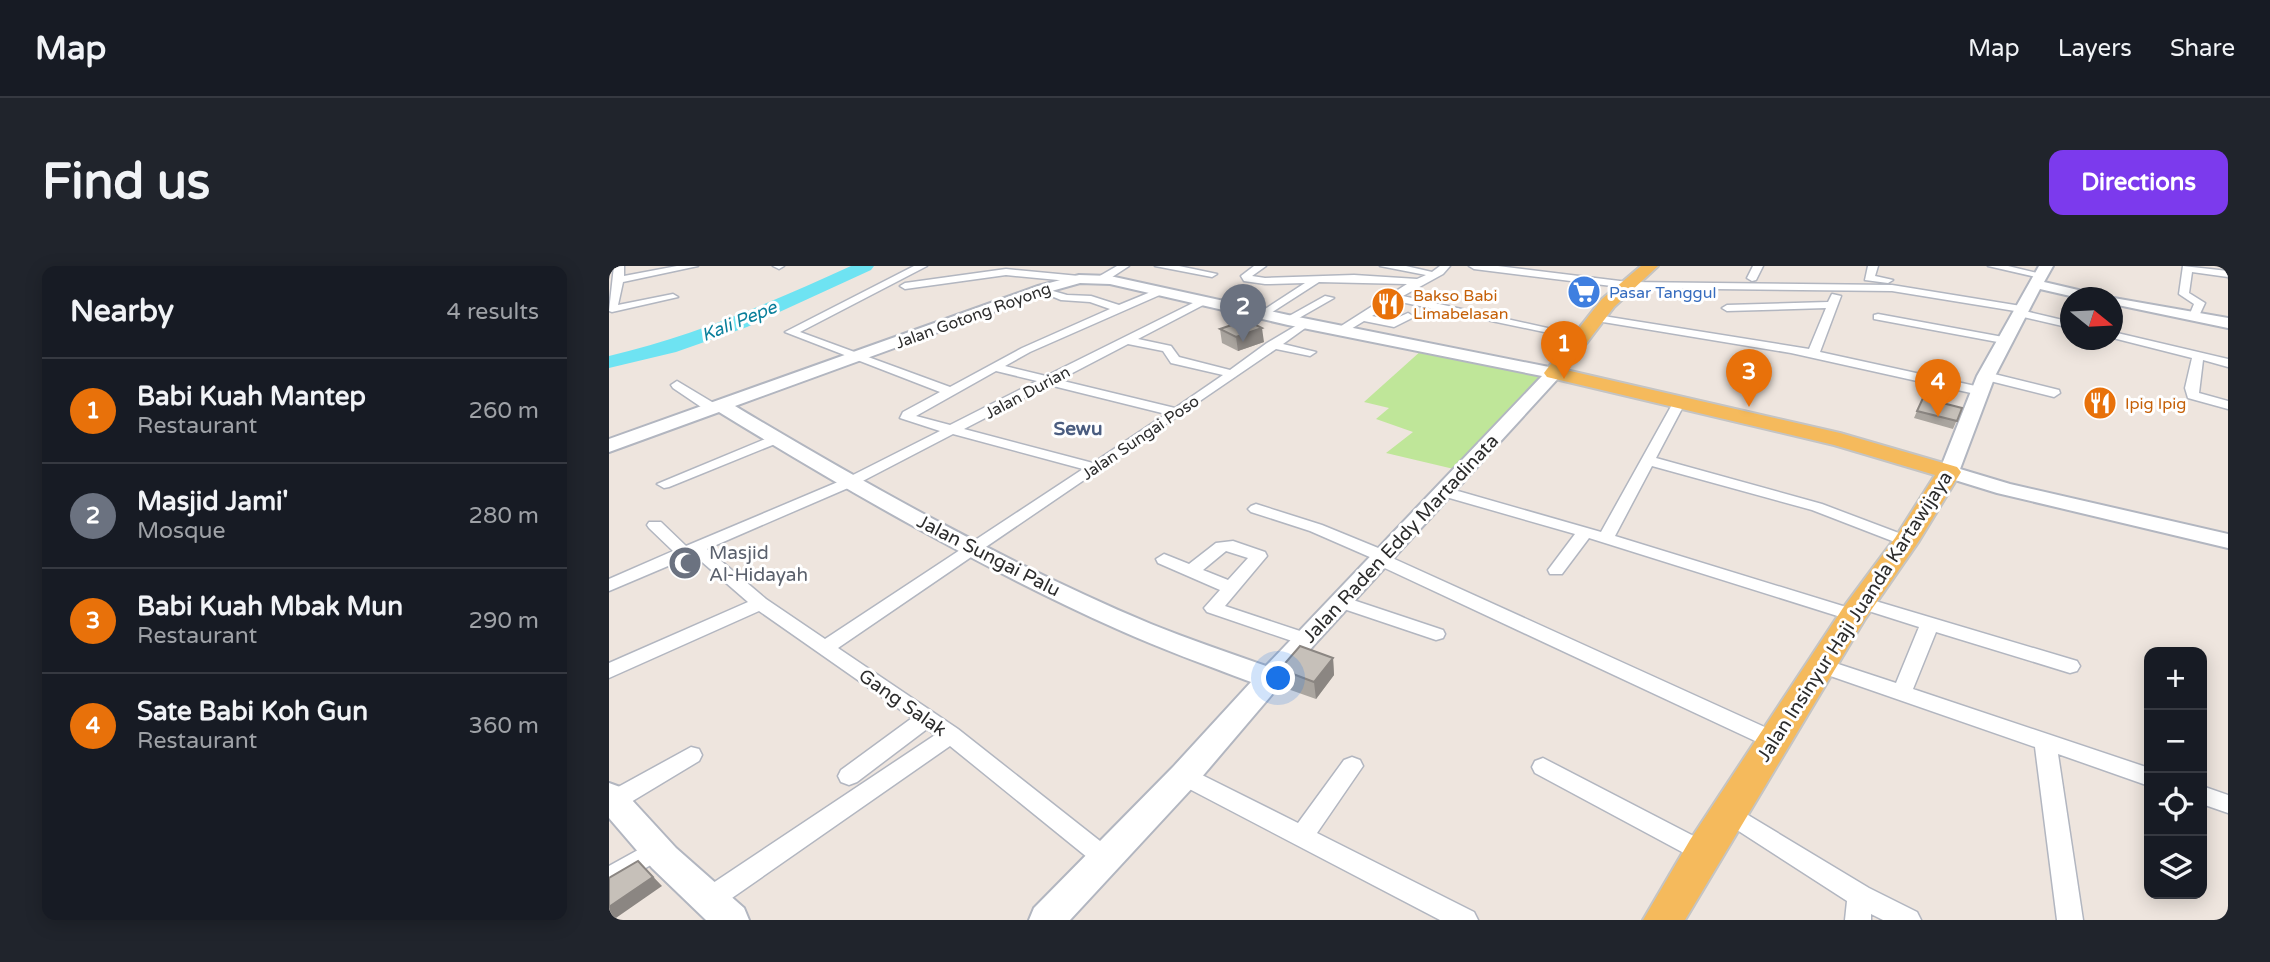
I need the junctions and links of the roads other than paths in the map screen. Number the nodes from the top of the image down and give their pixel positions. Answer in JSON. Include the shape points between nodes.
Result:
{"nodes":[{"id":1,"x":619,"y":266,"type":"edge"},
{"id":2,"x":693,"y":266,"type":"edge"},
{"id":3,"x":922,"y":266,"type":"edge"},
{"id":4,"x":1124,"y":266,"type":"edge"},
{"id":5,"x":1160,"y":266,"type":"edge"},
{"id":6,"x":1261,"y":266,"type":"edge"},
{"id":7,"x":1385,"y":266,"type":"edge"},
{"id":8,"x":1474,"y":266,"type":"edge"},
{"id":9,"x":1650,"y":266,"type":"edge"},
{"id":10,"x":1758,"y":266,"type":"edge"},
{"id":11,"x":1873,"y":266,"type":"edge"},
{"id":12,"x":1993,"y":266,"type":"edge"},
{"id":13,"x":2187,"y":267,"type":"edge"},
{"id":14,"x":1444,"y":268,"type":"edge"},
{"id":15,"x":667,"y":271,"type":"junction"},
{"id":16,"x":1495,"y":272,"type":"dead end"},
{"id":17,"x":1212,"y":274,"type":"dead end"},
{"id":18,"x":2228,"y":274,"type":"edge"},
{"id":19,"x":1752,"y":278,"type":"junction"},
{"id":20,"x":1869,"y":278,"type":"junction"},
{"id":21,"x":1079,"y":279,"type":"junction"},
{"id":22,"x":1102,"y":279,"type":"junction"},
{"id":23,"x":1316,"y":279,"type":"junction"},
{"id":24,"x":1671,"y":279,"type":"dead end"},
{"id":25,"x":619,"y":280,"type":"junction"},
{"id":26,"x":673,"y":281,"type":"dead end"},
{"id":27,"x":1418,"y":282,"type":"junction"},
{"id":28,"x":1628,"y":285,"type":"junction"},
{"id":29,"x":905,"y":286,"type":"dead end"},
{"id":30,"x":1842,"y":286,"type":"junction"},
{"id":31,"x":1043,"y":289,"type":"junction"},
{"id":32,"x":2029,"y":291,"type":"edge"},
{"id":33,"x":1159,"y":292,"type":"junction"},
{"id":34,"x":2002,"y":294,"type":"dead end"},
{"id":35,"x":2060,"y":294,"type":"edge"},
{"id":36,"x":673,"y":297,"type":"dead end"},
{"id":37,"x":1329,"y":298,"type":"dead end"},
{"id":38,"x":1394,"y":298,"type":"junction"},
{"id":39,"x":1203,"y":301,"type":"junction"},
{"id":40,"x":2123,"y":302,"type":"edge"},
{"id":41,"x":637,"y":304,"type":"junction"},
{"id":42,"x":1832,"y":304,"type":"junction"},
{"id":43,"x":1727,"y":308,"type":"dead end"},
{"id":44,"x":1119,"y":309,"type":"junction"},
{"id":45,"x":1263,"y":315,"type":"junction"},
{"id":46,"x":1408,"y":316,"type":"dead end"},
{"id":47,"x":2194,"y":316,"type":"junction"},
{"id":48,"x":1361,"y":317,"type":"junction"},
{"id":49,"x":1878,"y":317,"type":"dead end"},
{"id":50,"x":2060,"y":317,"type":"edge"},
{"id":51,"x":643,"y":318,"type":"dead end"},
{"id":52,"x":1597,"y":318,"type":"junction"},
{"id":53,"x":1296,"y":322,"type":"junction"},
{"id":54,"x":2228,"y":323,"type":"edge"},
{"id":55,"x":1342,"y":330,"type":"junction"},
{"id":56,"x":1583,"y":337,"type":"junction"},
{"id":57,"x":2123,"y":338,"type":"edge"},
{"id":58,"x":1126,"y":340,"type":"junction"},
{"id":59,"x":2003,"y":340,"type":"junction"},
{"id":60,"x":1271,"y":345,"type":"junction"},
{"id":61,"x":1310,"y":352,"type":"dead end"},
{"id":62,"x":1812,"y":354,"type":"junction"},
{"id":63,"x":2198,"y":356,"type":"junction"},
{"id":64,"x":854,"y":358,"type":"junction"},
{"id":65,"x":2228,"y":363,"type":"edge"},
{"id":66,"x":994,"y":367,"type":"junction"},
{"id":67,"x":1555,"y":373,"type":"junction"},
{"id":68,"x":1232,"y":374,"type":"junction"},
{"id":69,"x":1047,"y":381,"type":"junction"},
{"id":70,"x":1983,"y":384,"type":"junction"},
{"id":71,"x":677,"y":385,"type":"dead end"},
{"id":72,"x":949,"y":391,"type":"junction"},
{"id":73,"x":2053,"y":393,"type":"dead end"},
{"id":74,"x":1680,"y":401,"type":"junction"},
{"id":75,"x":2228,"y":405,"type":"edge"},
{"id":76,"x":716,"y":407,"type":"junction"},
{"id":77,"x":1177,"y":413,"type":"junction"},
{"id":78,"x":952,"y":431,"type":"junction"},
{"id":79,"x":775,"y":439,"type":"junction"},
{"id":80,"x":609,"y":446,"type":"edge"},
{"id":81,"x":1648,"y":460,"type":"junction"},
{"id":82,"x":1093,"y":467,"type":"junction"},
{"id":83,"x":1949,"y":472,"type":"junction"},
{"id":84,"x":850,"y":482,"type":"junction"},
{"id":85,"x":664,"y":484,"type":"dead end"},
{"id":86,"x":1444,"y":492,"type":"junction"},
{"id":87,"x":1256,"y":509,"type":"dead end"},
{"id":88,"x":655,"y":526,"type":"dead end"},
{"id":89,"x":1585,"y":532,"type":"junction"},
{"id":90,"x":1606,"y":538,"type":"junction"},
{"id":91,"x":1906,"y":541,"type":"junction"},
{"id":92,"x":2226,"y":541,"type":"edge"},
{"id":93,"x":974,"y":549,"type":"junction"},
{"id":94,"x":691,"y":551,"type":"junction"},
{"id":95,"x":1381,"y":558,"type":"junction"},
{"id":96,"x":1164,"y":559,"type":"dead end"},
{"id":97,"x":1556,"y":570,"type":"dead end"},
{"id":98,"x":1191,"y":571,"type":"junction"},
{"id":99,"x":609,"y":585,"type":"edge"},
{"id":100,"x":1231,"y":588,"type":"junction"},
{"id":101,"x":1341,"y":602,"type":"junction"},
{"id":102,"x":760,"y":603,"type":"junction"},
{"id":103,"x":1858,"y":609,"type":"junction"},
{"id":104,"x":1924,"y":621,"type":"junction"},
{"id":105,"x":1436,"y":634,"type":"dead end"},
{"id":106,"x":1305,"y":639,"type":"junction"},
{"id":107,"x":824,"y":648,"type":"junction"},
{"id":108,"x":1823,"y":666,"type":"junction"},
{"id":109,"x":2070,"y":666,"type":"dead end"},
{"id":110,"x":609,"y":671,"type":"edge"},
{"id":111,"x":1270,"y":678,"type":"junction"},
{"id":112,"x":1902,"y":692,"type":"junction"},
{"id":113,"x":925,"y":719,"type":"junction"},
{"id":114,"x":951,"y":735,"type":"junction"},
{"id":115,"x":1775,"y":741,"type":"junction"},
{"id":116,"x":2045,"y":741,"type":"junction"},
{"id":117,"x":691,"y":755,"type":"dead end"},
{"id":118,"x":1352,"y":766,"type":"dead end"},
{"id":119,"x":1543,"y":767,"type":"dead end"},
{"id":120,"x":2144,"y":775,"type":"edge"},
{"id":121,"x":849,"y":776,"type":"dead end"},
{"id":122,"x":1184,"y":776,"type":"junction"},
{"id":123,"x":2207,"y":797,"type":"edge"},
{"id":124,"x":611,"y":799,"type":"edge"},
{"id":125,"x":2228,"y":804,"type":"edge"},
{"id":126,"x":1728,"y":812,"type":"junction"},
{"id":127,"x":1301,"y":837,"type":"junction"},
{"id":128,"x":656,"y":850,"type":"junction"},
{"id":129,"x":1703,"y":852,"type":"junction"},
{"id":130,"x":1106,"y":859,"type":"junction"},
{"id":131,"x":609,"y":879,"type":"edge"},
{"id":132,"x":1859,"y":908,"type":"edge"},
{"id":133,"x":721,"y":909,"type":"edge"},
{"id":134,"x":1047,"y":920,"type":"edge"},
{"id":135,"x":1465,"y":920,"type":"edge"},
{"id":136,"x":1663,"y":920,"type":"edge"},
{"id":137,"x":1907,"y":920,"type":"edge"},
{"id":138,"x":2070,"y":920,"type":"edge"}],
"edges":[{"from":1,"to":25,"type":"street"},
{"from":2,"to":15,"type":"street"},
{"from":3,"to":64,"type":"street","via":[[791,331]]},
{"from":4,"to":22,"type":"street"},
{"from":5,"to":17,"type":"street"},
{"from":6,"to":23,"type":"street","via":[[1246,276],[1248,279]]},
{"from":7,"to":14,"type":"street"},
{"from":8,"to":28,"type":"street"},
{"from":9,"to":28,"type":"main road"},
{"from":10,"to":19,"type":"street"},
{"from":11,"to":20,"type":"street"},
{"from":12,"to":32,"type":"street"},
{"from":13,"to":18,"type":"street"},
{"from":13,"to":47,"type":"street","via":[[2184,294],[2200,303]]},
{"from":14,"to":16,"type":"street"},
{"from":14,"to":27,"type":"street"},
{"from":15,"to":25,"type":"street"},
{"from":15,"to":26,"type":"street"},
{"from":19,"to":20,"type":"street"},
{"from":19,"to":24,"type":"street"},
{"from":20,"to":34,"type":"street"},
{"from":21,"to":22,"type":"main road","name":"Jalan Gotong Royong"},
{"from":21,"to":29,"type":"street","via":[[1006,272]]},
{"from":21,"to":31,"type":"main road","name":"Jalan Gotong Royong"},
{"from":22,"to":33,"type":"main road","name":"Jalan Gotong Royong"},
{"from":23,"to":27,"type":"street"},
{"from":23,"to":45,"type":"street"},
{"from":25,"to":41,"type":"street","via":[[612,309]]},
{"from":27,"to":38,"type":"street"},
{"from":28,"to":30,"type":"street"},
{"from":28,"to":52,"type":"main road"},
{"from":30,"to":32,"type":"street"},
{"from":30,"to":42,"type":"street"},
{"from":31,"to":44,"type":"street"},
{"from":31,"to":64,"type":"main road","name":"Jalan Gotong Royong"},
{"from":32,"to":35,"type":"main road"},
{"from":32,"to":50,"type":"street"},
{"from":32,"to":59,"type":"main road","name":"Jalan Insinyur Haji Juanda Kartawijaya"},
{"from":33,"to":39,"type":"main road","name":"Jalan Gotong Royong"},
{"from":33,"to":44,"type":"street"},
{"from":36,"to":41,"type":"street"},
{"from":37,"to":53,"type":"street","name":"Jalan Sungai Poso"},
{"from":38,"to":48,"type":"street"},
{"from":38,"to":56,"type":"street"},
{"from":39,"to":45,"type":"main road","name":"Jalan Gotong Royong"},
{"from":39,"to":58,"type":"street","name":"Jalan Durian"},
{"from":40,"to":47,"type":"main road"},
{"from":41,"to":51,"type":"street"},
{"from":42,"to":43,"type":"street"},
{"from":42,"to":62,"type":"street"},
{"from":44,"to":66,"type":"street"},
{"from":45,"to":53,"type":"main road","name":"Jalan Gotong Royong"},
{"from":46,"to":48,"type":"street","via":[[1394,324]]},
{"from":47,"to":54,"type":"main road"},
{"from":48,"to":55,"type":"street"},
{"from":49,"to":59,"type":"street"},
{"from":52,"to":56,"type":"main road"},
{"from":52,"to":62,"type":"street"},
{"from":53,"to":55,"type":"main road","name":"Jalan Gotong Royong"},
{"from":53,"to":60,"type":"street","name":"Jalan Sungai Poso"},
{"from":55,"to":67,"type":"main road","name":"Jalan Gotong Royong"},
{"from":56,"to":67,"type":"main road"},
{"from":57,"to":63,"type":"street"},
{"from":58,"to":68,"type":"street","via":[[1167,348],[1175,360]]},
{"from":58,"to":69,"type":"street","name":"Jalan Durian"},
{"from":59,"to":70,"type":"main road","name":"Jalan Insinyur Haji Juanda Kartawijaya"},
{"from":60,"to":61,"type":"street"},
{"from":60,"to":68,"type":"street","name":"Jalan Sungai Poso"},
{"from":62,"to":70,"type":"street"},
{"from":63,"to":65,"type":"street"},
{"from":63,"to":75,"type":"street","via":[[2193,395]]},
{"from":64,"to":72,"type":"street"},
{"from":64,"to":76,"type":"main road","name":"Jalan Gotong Royong"},
{"from":66,"to":69,"type":"street"},
{"from":66,"to":72,"type":"street"},
{"from":67,"to":74,"type":"main road"},
{"from":67,"to":86,"type":"main road","name":"Jalan Raden Eddy Martadinata"},
{"from":68,"to":77,"type":"street","name":"Jalan Sungai Poso"},
{"from":69,"to":77,"type":"street"},
{"from":69,"to":78,"type":"street","name":"Jalan Durian"},
{"from":70,"to":73,"type":"street"},
{"from":70,"to":83,"type":"main road","name":"Jalan Insinyur Haji Juanda Kartawijaya"},
{"from":71,"to":76,"type":"street"},
{"from":72,"to":78,"type":"street","via":[[907,418]]},
{"from":74,"to":81,"type":"street"},
{"from":74,"to":83,"type":"main road"},
{"from":76,"to":79,"type":"main road","name":"Jalan Sungai Palu"},
{"from":76,"to":80,"type":"main road","name":"Jalan Gotong Royong"},
{"from":77,"to":82,"type":"street","name":"Jalan Sungai Poso"},
{"from":78,"to":82,"type":"street"},
{"from":78,"to":84,"type":"street","name":"Jalan Durian"},
{"from":79,"to":84,"type":"main road","name":"Jalan Sungai Palu"},
{"from":79,"to":85,"type":"street"},
{"from":81,"to":90,"type":"street"},
{"from":81,"to":91,"type":"street","via":[[1817,507]]},
{"from":82,"to":93,"type":"street","name":"Jalan Sungai Poso"},
{"from":83,"to":91,"type":"main road","name":"Jalan Insinyur Haji Juanda Kartawijaya"},
{"from":83,"to":92,"type":"main road"},
{"from":84,"to":93,"type":"main road","name":"Jalan Sungai Palu"},
{"from":84,"to":94,"type":"street","name":"Jalan Durian"},
{"from":86,"to":89,"type":"street"},
{"from":86,"to":95,"type":"main road","name":"Jalan Raden Eddy Martadinata"},
{"from":87,"to":95,"type":"street","via":[[1317,528]]},
{"from":88,"to":94,"type":"street","name":"Gang Salak"},
{"from":89,"to":90,"type":"street"},
{"from":89,"to":97,"type":"street"},
{"from":90,"to":103,"type":"street"},
{"from":91,"to":103,"type":"main road","name":"Jalan Insinyur Haji Juanda Kartawijaya"},
{"from":93,"to":107,"type":"street","name":"Jalan Sungai Poso"},
{"from":93,"to":111,"type":"main road","name":"Jalan Sungai Palu","via":[[1129,625]]},
{"from":94,"to":99,"type":"street","name":"Jalan Durian"},
{"from":94,"to":102,"type":"street","name":"Gang Salak"},
{"from":95,"to":101,"type":"main road","name":"Jalan Raden Eddy Martadinata"},
{"from":95,"to":115,"type":"street"},
{"from":96,"to":98,"type":"street"},
{"from":98,"to":100,"type":"street"},
{"from":98,"to":100,"type":"street","via":[[1222,546],[1259,556]]},
{"from":100,"to":106,"type":"street","via":[[1213,608]]},
{"from":101,"to":105,"type":"street"},
{"from":101,"to":106,"type":"main road","name":"Jalan Raden Eddy Martadinata"},
{"from":102,"to":107,"type":"street","name":"Gang Salak"},
{"from":102,"to":110,"type":"street"},
{"from":103,"to":104,"type":"street","via":[[1895,612]]},
{"from":103,"to":108,"type":"main road","name":"Jalan Insinyur Haji Juanda Kartawijaya"},
{"from":104,"to":109,"type":"street"},
{"from":104,"to":112,"type":"street"},
{"from":106,"to":111,"type":"main road","name":"Jalan Raden Eddy Martadinata"},
{"from":107,"to":113,"type":"street","name":"Gang Salak"},
{"from":108,"to":112,"type":"street"},
{"from":108,"to":115,"type":"main road","name":"Jalan Insinyur Haji Juanda Kartawijaya"},
{"from":111,"to":122,"type":"main road","name":"Jalan Raden Eddy Martadinata"},
{"from":112,"to":116,"type":"street"},
{"from":113,"to":114,"type":"street","name":"Gang Salak"},
{"from":113,"to":121,"type":"street"},
{"from":114,"to":130,"type":"street","name":"Gang Salak"},
{"from":114,"to":133,"type":"street"},
{"from":115,"to":126,"type":"main road","name":"Jalan Insinyur Haji Juanda Kartawijaya"},
{"from":116,"to":120,"type":"street"},
{"from":116,"to":138,"type":"street"},
{"from":117,"to":124,"type":"street"},
{"from":118,"to":127,"type":"street"},
{"from":119,"to":129,"type":"street"},
{"from":122,"to":127,"type":"street"},
{"from":122,"to":130,"type":"main road","name":"Jalan Raden Eddy Martadinata"},
{"from":123,"to":125,"type":"street"},
{"from":124,"to":128,"type":"main road"},
{"from":126,"to":129,"type":"main road","name":"Jalan Insinyur Haji Juanda Kartawijaya"},
{"from":126,"to":132,"type":"street","via":[[1791,851]]},
{"from":127,"to":135,"type":"street"},
{"from":128,"to":131,"type":"street"},
{"from":128,"to":133,"type":"main road"},
{"from":129,"to":136,"type":"main road","name":"Jalan Insinyur Haji Juanda Kartawijaya"},
{"from":130,"to":134,"type":"main road","name":"Jalan Raden Eddy Martadinata"},
{"from":132,"to":137,"type":"street"}]}
